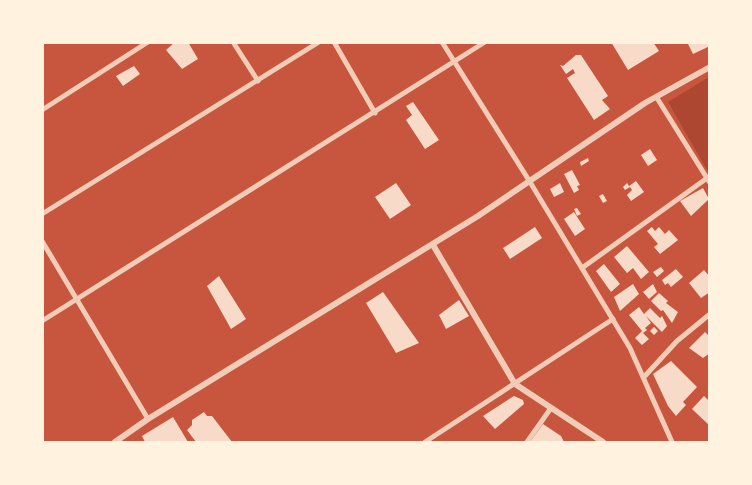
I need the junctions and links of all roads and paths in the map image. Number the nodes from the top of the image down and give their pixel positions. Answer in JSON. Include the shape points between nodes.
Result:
{"nodes":[{"id":1,"x":148,"y":42,"type":"edge"},
{"id":2,"x":233,"y":42,"type":"edge"},
{"id":3,"x":319,"y":42,"type":"edge"},
{"id":4,"x":334,"y":42,"type":"edge"},
{"id":5,"x":442,"y":42,"type":"edge"},
{"id":6,"x":484,"y":42,"type":"edge"},
{"id":7,"x":454,"y":62,"type":"junction"},
{"id":8,"x":710,"y":67,"type":"edge"},
{"id":9,"x":258,"y":81,"type":"junction"},
{"id":10,"x":657,"y":98,"type":"junction"},
{"id":11,"x":42,"y":110,"type":"edge"},
{"id":12,"x":375,"y":113,"type":"junction"},
{"id":13,"x":708,"y":179,"type":"edge"},
{"id":14,"x":530,"y":182,"type":"junction"},
{"id":15,"x":42,"y":214,"type":"edge"},
{"id":16,"x":42,"y":241,"type":"edge"},
{"id":17,"x":433,"y":245,"type":"junction"},
{"id":18,"x":582,"y":268,"type":"junction"},
{"id":19,"x":77,"y":299,"type":"junction"},
{"id":20,"x":710,"y":314,"type":"edge"},
{"id":21,"x":612,"y":319,"type":"junction"},
{"id":22,"x":42,"y":320,"type":"edge"},
{"id":23,"x":644,"y":377,"type":"junction"},
{"id":24,"x":516,"y":384,"type":"junction"},
{"id":25,"x":551,"y":408,"type":"junction"},
{"id":26,"x":148,"y":420,"type":"junction"},
{"id":27,"x":115,"y":442,"type":"edge"},
{"id":28,"x":425,"y":442,"type":"edge"},
{"id":29,"x":526,"y":442,"type":"edge"},
{"id":30,"x":603,"y":442,"type":"edge"},
{"id":31,"x":672,"y":442,"type":"edge"}],
"edges":[{"from":1,"to":11,"type":"street"},
{"from":2,"to":9,"type":"street"},
{"from":3,"to":9,"type":"street"},
{"from":4,"to":12,"type":"street"},
{"from":5,"to":7,"type":"street"},
{"from":6,"to":7,"type":"street"},
{"from":7,"to":12,"type":"street"},
{"from":7,"to":14,"type":"street"},
{"from":8,"to":10,"type":"street"},
{"from":9,"to":15,"type":"street"},
{"from":10,"to":13,"type":"street"},
{"from":10,"to":14,"type":"street"},
{"from":12,"to":19,"type":"street"},
{"from":13,"to":18,"type":"street"},
{"from":14,"to":17,"type":"street"},
{"from":14,"to":18,"type":"street"},
{"from":16,"to":19,"type":"street"},
{"from":17,"to":24,"type":"street"},
{"from":17,"to":26,"type":"street"},
{"from":18,"to":21,"type":"street"},
{"from":19,"to":22,"type":"street"},
{"from":19,"to":26,"type":"street"},
{"from":20,"to":23,"type":"street","via":[[677,341]]},
{"from":21,"to":23,"type":"street"},
{"from":21,"to":24,"type":"street"},
{"from":23,"to":31,"type":"street"},
{"from":24,"to":25,"type":"street"},
{"from":24,"to":28,"type":"street"},
{"from":25,"to":29,"type":"street"},
{"from":25,"to":30,"type":"street"},
{"from":26,"to":27,"type":"street"}]}
